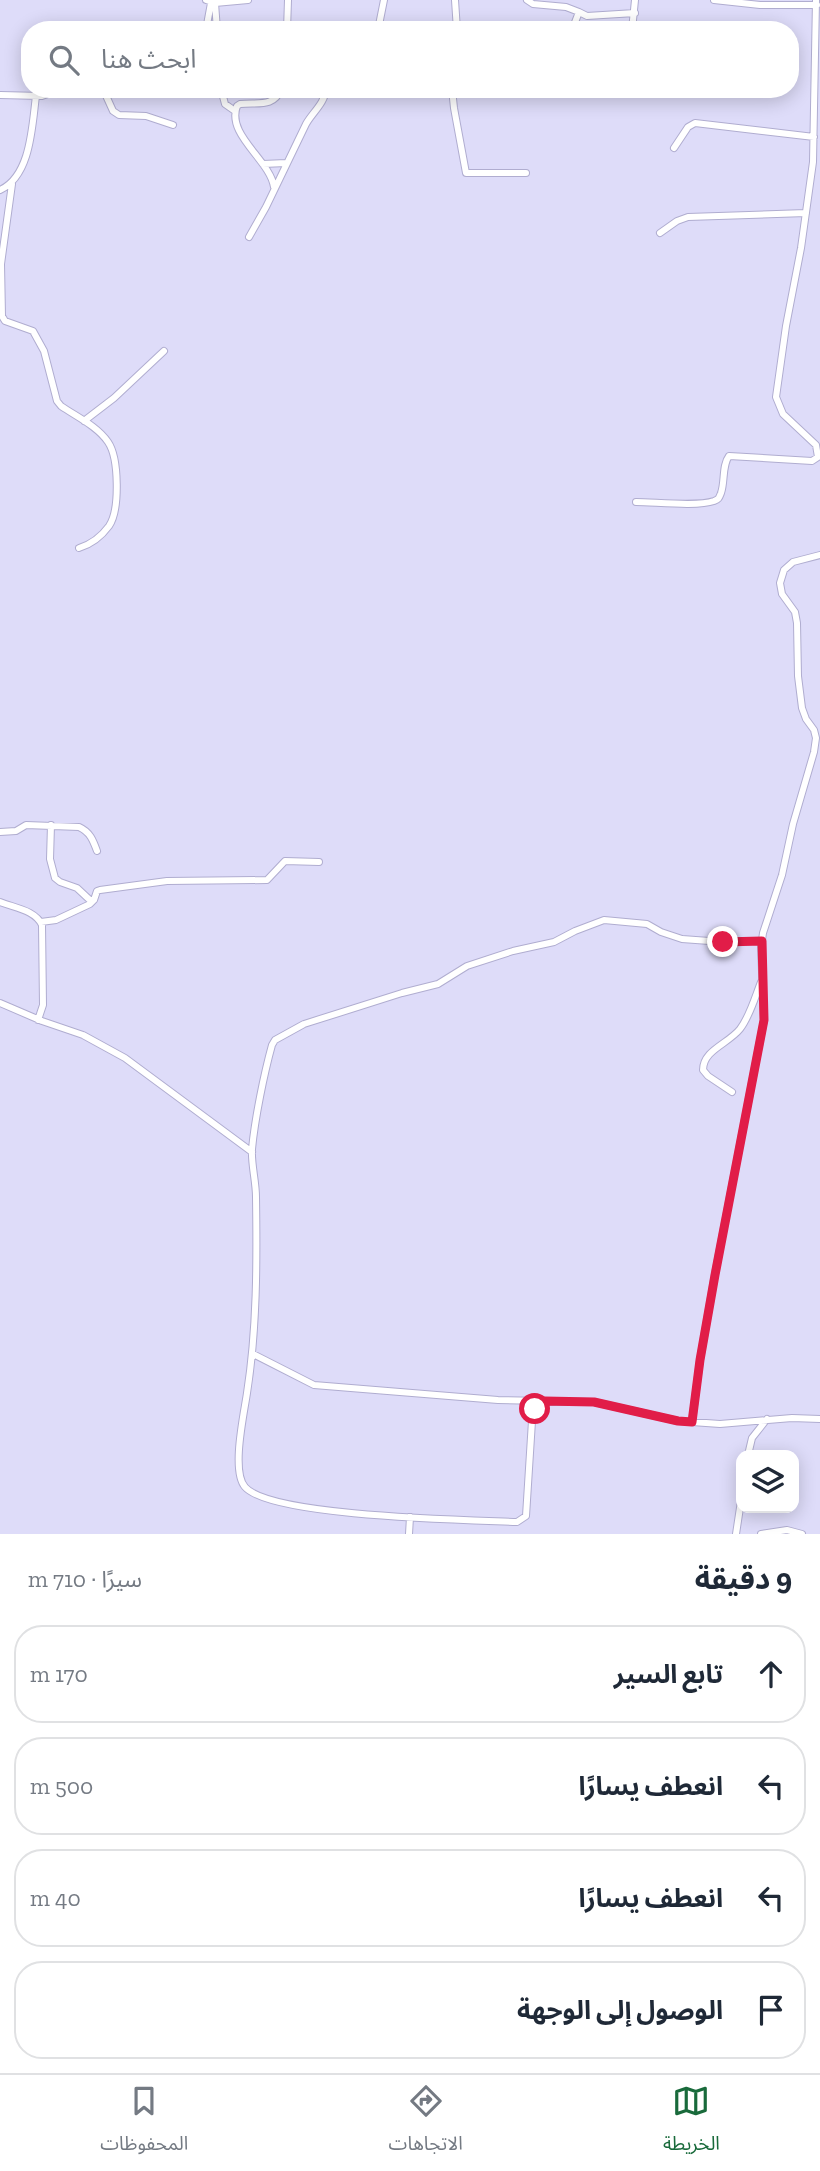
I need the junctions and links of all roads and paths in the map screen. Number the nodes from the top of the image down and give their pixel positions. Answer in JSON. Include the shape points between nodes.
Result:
{"nodes":[{"id":1,"x":248,"y":0,"type":"edge"},
{"id":2,"x":288,"y":0,"type":"edge"},
{"id":3,"x":384,"y":0,"type":"edge"},
{"id":4,"x":455,"y":0,"type":"edge"},
{"id":5,"x":527,"y":0,"type":"edge"},
{"id":6,"x":635,"y":0,"type":"edge"},
{"id":7,"x":713,"y":0,"type":"edge"},
{"id":8,"x":210,"y":2,"type":"edge"},
{"id":9,"x":817,"y":3,"type":"edge"},
{"id":10,"x":579,"y":12,"type":"junction"},
{"id":11,"x":635,"y":13,"type":"junction"},
{"id":12,"x":207,"y":21,"type":"edge"},
{"id":13,"x":215,"y":21,"type":"edge"},
{"id":14,"x":287,"y":21,"type":"edge"},
{"id":15,"x":380,"y":21,"type":"edge"},
{"id":16,"x":456,"y":21,"type":"edge"},
{"id":17,"x":576,"y":21,"type":"edge"},
{"id":18,"x":634,"y":21,"type":"edge"},
{"id":19,"x":0,"y":95,"type":"edge"},
{"id":20,"x":21,"y":96,"type":"edge"},
{"id":21,"x":36,"y":98,"type":"edge"},
{"id":22,"x":107,"y":98,"type":"edge"},
{"id":23,"x":223,"y":98,"type":"edge"},
{"id":24,"x":276,"y":98,"type":"edge"},
{"id":25,"x":324,"y":98,"type":"edge"},
{"id":26,"x":453,"y":98,"type":"edge"},
{"id":27,"x":235,"y":111,"type":"junction"},
{"id":28,"x":173,"y":125,"type":"dead end"},
{"id":29,"x":814,"y":137,"type":"junction"},
{"id":30,"x":674,"y":148,"type":"dead end"},
{"id":31,"x":286,"y":163,"type":"junction"},
{"id":32,"x":262,"y":164,"type":"junction"},
{"id":33,"x":526,"y":173,"type":"dead end"},
{"id":34,"x":12,"y":184,"type":"junction"},
{"id":35,"x":0,"y":190,"type":"edge"},
{"id":36,"x":274,"y":191,"type":"junction"},
{"id":37,"x":806,"y":213,"type":"junction"},
{"id":38,"x":660,"y":233,"type":"dead end"},
{"id":39,"x":249,"y":237,"type":"dead end"},
{"id":40,"x":164,"y":351,"type":"dead end"},
{"id":41,"x":84,"y":421,"type":"junction"},
{"id":42,"x":636,"y":502,"type":"dead end"},
{"id":43,"x":79,"y":548,"type":"dead end"},
{"id":44,"x":820,"y":555,"type":"edge"},
{"id":45,"x":51,"y":825,"type":"junction"},
{"id":46,"x":0,"y":832,"type":"edge"},
{"id":47,"x":97,"y":851,"type":"dead end"},
{"id":48,"x":319,"y":862,"type":"dead end"},
{"id":49,"x":0,"y":902,"type":"edge"},
{"id":50,"x":92,"y":902,"type":"junction"},
{"id":51,"x":41,"y":922,"type":"junction"},
{"id":52,"x":762,"y":941,"type":"junction"},
{"id":53,"x":762,"y":980,"type":"junction"},
{"id":54,"x":0,"y":1003,"type":"edge"},
{"id":55,"x":38,"y":1020,"type":"junction"},
{"id":56,"x":732,"y":1092,"type":"dead end"},
{"id":57,"x":252,"y":1152,"type":"junction"},
{"id":58,"x":253,"y":1354,"type":"junction"},
{"id":59,"x":544,"y":1401,"type":"junction"},
{"id":60,"x":767,"y":1419,"type":"junction"},
{"id":61,"x":820,"y":1419,"type":"edge"},
{"id":62,"x":692,"y":1422,"type":"junction"},
{"id":63,"x":749,"y":1450,"type":"edge"},
{"id":64,"x":739,"y":1513,"type":"edge"},
{"id":65,"x":410,"y":1517,"type":"junction"},
{"id":66,"x":409,"y":1534,"type":"edge"},
{"id":67,"x":736,"y":1534,"type":"edge"},
{"id":68,"x":761,"y":1534,"type":"edge"},
{"id":69,"x":800,"y":1534,"type":"edge"}],
"edges":[{"from":1,"to":8,"type":"street"},
{"from":2,"to":14,"type":"street"},
{"from":3,"to":15,"type":"street"},
{"from":4,"to":16,"type":"street"},
{"from":5,"to":10,"type":"street"},
{"from":6,"to":11,"type":"street"},
{"from":7,"to":9,"type":"street","via":[[760,5]]},
{"from":8,"to":12,"type":"street"},
{"from":8,"to":13,"type":"street"},
{"from":9,"to":29,"type":"street"},
{"from":10,"to":11,"type":"street","via":[[587,16]]},
{"from":10,"to":17,"type":"street"},
{"from":11,"to":18,"type":"street"},
{"from":19,"to":20,"type":"street"},
{"from":21,"to":34,"type":"street","via":[[26,152]]},
{"from":22,"to":28,"type":"street","via":[[119,115],[146,116]]},
{"from":23,"to":27,"type":"street"},
{"from":24,"to":27,"type":"street","via":[[270,103],[240,104]]},
{"from":25,"to":31,"type":"street"},
{"from":26,"to":33,"type":"street","via":[[466,173]]},
{"from":27,"to":32,"type":"street","via":[[236,123]]},
{"from":29,"to":30,"type":"street","via":[[695,123]]},
{"from":29,"to":37,"type":"street"},
{"from":31,"to":32,"type":"street"},
{"from":31,"to":36,"type":"street"},
{"from":32,"to":36,"type":"street","via":[[271,175]]},
{"from":34,"to":35,"type":"street"},
{"from":34,"to":41,"type":"street","via":[[1,264],[2,316],[38,337],[57,401]]},
{"from":36,"to":39,"type":"street"},
{"from":37,"to":38,"type":"street","via":[[688,217]]},
{"from":37,"to":42,"type":"street","via":[[776,397],[783,414],[816,445],[818,457],[812,461],[729,456],[722,492],[714,502]]},
{"from":40,"to":41,"type":"street"},
{"from":41,"to":43,"type":"street","via":[[100,432],[113,450],[116,497],[109,526],[96,541]]},
{"from":44,"to":52,"type":"street","via":[[793,562],[783,570],[780,583],[794,612],[802,708],[816,738]]},
{"from":45,"to":46,"type":"street"},
{"from":45,"to":47,"type":"street","via":[[86,830]]},
{"from":45,"to":50,"type":"street","via":[[50,859],[55,878],[77,888]]},
{"from":48,"to":50,"type":"street","via":[[285,861],[267,880],[167,881],[100,890]]},
{"from":49,"to":51,"type":"street","via":[[32,913]]},
{"from":50,"to":51,"type":"street","via":[[56,920]]},
{"from":51,"to":55,"type":"street","via":[[43,1005]]},
{"from":52,"to":53,"type":"street"},
{"from":52,"to":57,"type":"street","via":[[682,939],[647,924],[604,920],[555,942],[467,966],[438,984],[304,1024],[272,1045]]},
{"from":53,"to":56,"type":"street","via":[[740,1028],[707,1056],[703,1065],[708,1076]]},
{"from":53,"to":62,"type":"street","via":[[764,1020]]},
{"from":54,"to":55,"type":"street"},
{"from":55,"to":57,"type":"street","via":[[83,1035],[125,1058]]},
{"from":57,"to":58,"type":"street","via":[[256,1194]]},
{"from":58,"to":59,"type":"street","via":[[325,1387]]},
{"from":58,"to":65,"type":"street","via":[[239,1467],[247,1489],[259,1498],[283,1504]]},
{"from":59,"to":62,"type":"street","via":[[594,1402]]},
{"from":59,"to":65,"type":"street","via":[[535,1409],[532,1422],[523,1519]]},
{"from":60,"to":61,"type":"street"},
{"from":60,"to":62,"type":"street"},
{"from":60,"to":63,"type":"street","via":[[752,1438]]},
{"from":64,"to":67,"type":"street"},
{"from":65,"to":66,"type":"street"},
{"from":68,"to":69,"type":"street","via":[[787,1530]]}]}
